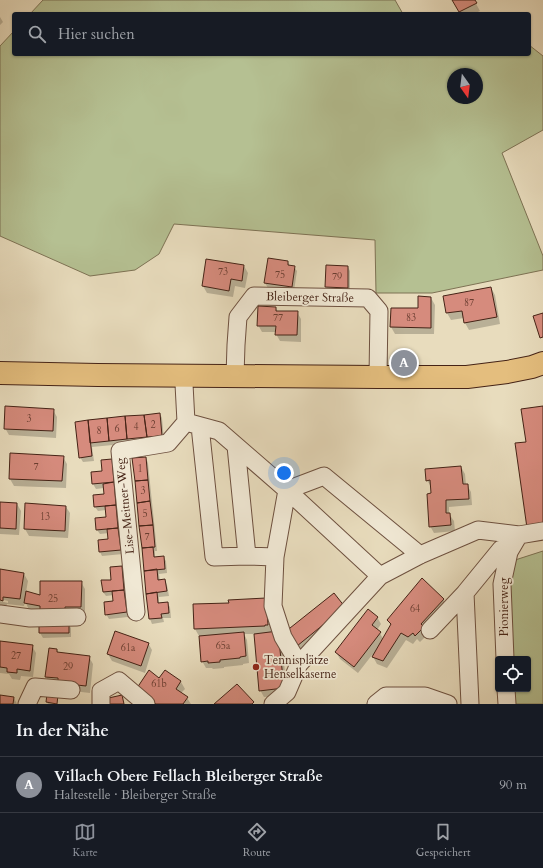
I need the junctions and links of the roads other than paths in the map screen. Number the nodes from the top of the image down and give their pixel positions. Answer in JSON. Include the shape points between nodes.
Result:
{"nodes":[{"id":1,"x":543,"y":363,"type":"edge"},
{"id":2,"x":0,"y":373,"type":"edge"},
{"id":3,"x":184,"y":376,"type":"junction"},
{"id":4,"x":236,"y":376,"type":"junction"},
{"id":5,"x":378,"y":377,"type":"junction"},
{"id":6,"x":193,"y":424,"type":"junction"},
{"id":7,"x":236,"y":446,"type":"junction"},
{"id":8,"x":287,"y":490,"type":"junction"},
{"id":9,"x":543,"y":531,"type":"edge"},
{"id":10,"x":516,"y":540,"type":"junction"},
{"id":11,"x":420,"y":555,"type":"junction"},
{"id":12,"x":247,"y":556,"type":"junction"},
{"id":13,"x":275,"y":557,"type":"junction"},
{"id":14,"x":380,"y":576,"type":"junction"},
{"id":15,"x":465,"y":593,"type":"junction"},
{"id":16,"x":136,"y":612,"type":"dead end"},
{"id":17,"x":0,"y":614,"type":"edge"},
{"id":18,"x":77,"y":617,"type":"dead end"},
{"id":19,"x":430,"y":630,"type":"dead end"},
{"id":20,"x":505,"y":656,"type":"edge"},
{"id":21,"x":299,"y":664,"type":"junction"},
{"id":22,"x":71,"y":690,"type":"dead end"},
{"id":23,"x":506,"y":692,"type":"edge"},
{"id":24,"x":26,"y":704,"type":"edge"},
{"id":25,"x":101,"y":704,"type":"edge"},
{"id":26,"x":146,"y":704,"type":"edge"},
{"id":27,"x":273,"y":704,"type":"edge"},
{"id":28,"x":376,"y":704,"type":"edge"},
{"id":29,"x":448,"y":704,"type":"edge"},
{"id":30,"x":470,"y":704,"type":"edge"},
{"id":31,"x":507,"y":704,"type":"edge"}],
"edges":[{"from":1,"to":5,"type":"main road","via":[[486,375]]},
{"from":2,"to":3,"type":"main road"},
{"from":3,"to":4,"type":"main road"},
{"from":3,"to":6,"type":"street"},
{"from":4,"to":5,"type":"main road"},
{"from":4,"to":5,"type":"street","name":"Bleiberger Straße","via":[[238,317],[254,296],[368,298],[379,311]]},
{"from":6,"to":7,"type":"street","via":[[219,431]]},
{"from":6,"to":12,"type":"street","via":[[214,558]]},
{"from":6,"to":16,"type":"street","name":"Lise-Meitner-Weg","via":[[168,442],[120,451]]},
{"from":7,"to":8,"type":"street"},
{"from":7,"to":12,"type":"street"},
{"from":8,"to":11,"type":"street","via":[[324,476]]},
{"from":8,"to":13,"type":"street"},
{"from":8,"to":14,"type":"street"},
{"from":9,"to":10,"type":"street"},
{"from":10,"to":11,"type":"street","via":[[478,530]]},
{"from":10,"to":15,"type":"street","via":[[501,549]]},
{"from":10,"to":20,"type":"street","name":"Pionierweg","via":[[509,552],[502,584]]},
{"from":11,"to":14,"type":"street"},
{"from":12,"to":13,"type":"street"},
{"from":13,"to":21,"type":"street","via":[[273,606],[283,637]]},
{"from":14,"to":21,"type":"street"},
{"from":15,"to":19,"type":"street"},
{"from":15,"to":30,"type":"street"},
{"from":17,"to":18,"type":"street","via":[[30,618]]},
{"from":21,"to":27,"type":"street","via":[[287,692]]},
{"from":22,"to":24,"type":"street","via":[[35,688]]},
{"from":23,"to":31,"type":"street"},
{"from":25,"to":26,"type":"street","via":[[101,690],[119,681]]},
{"from":28,"to":29,"type":"street","via":[[386,696],[425,696]]}]}
